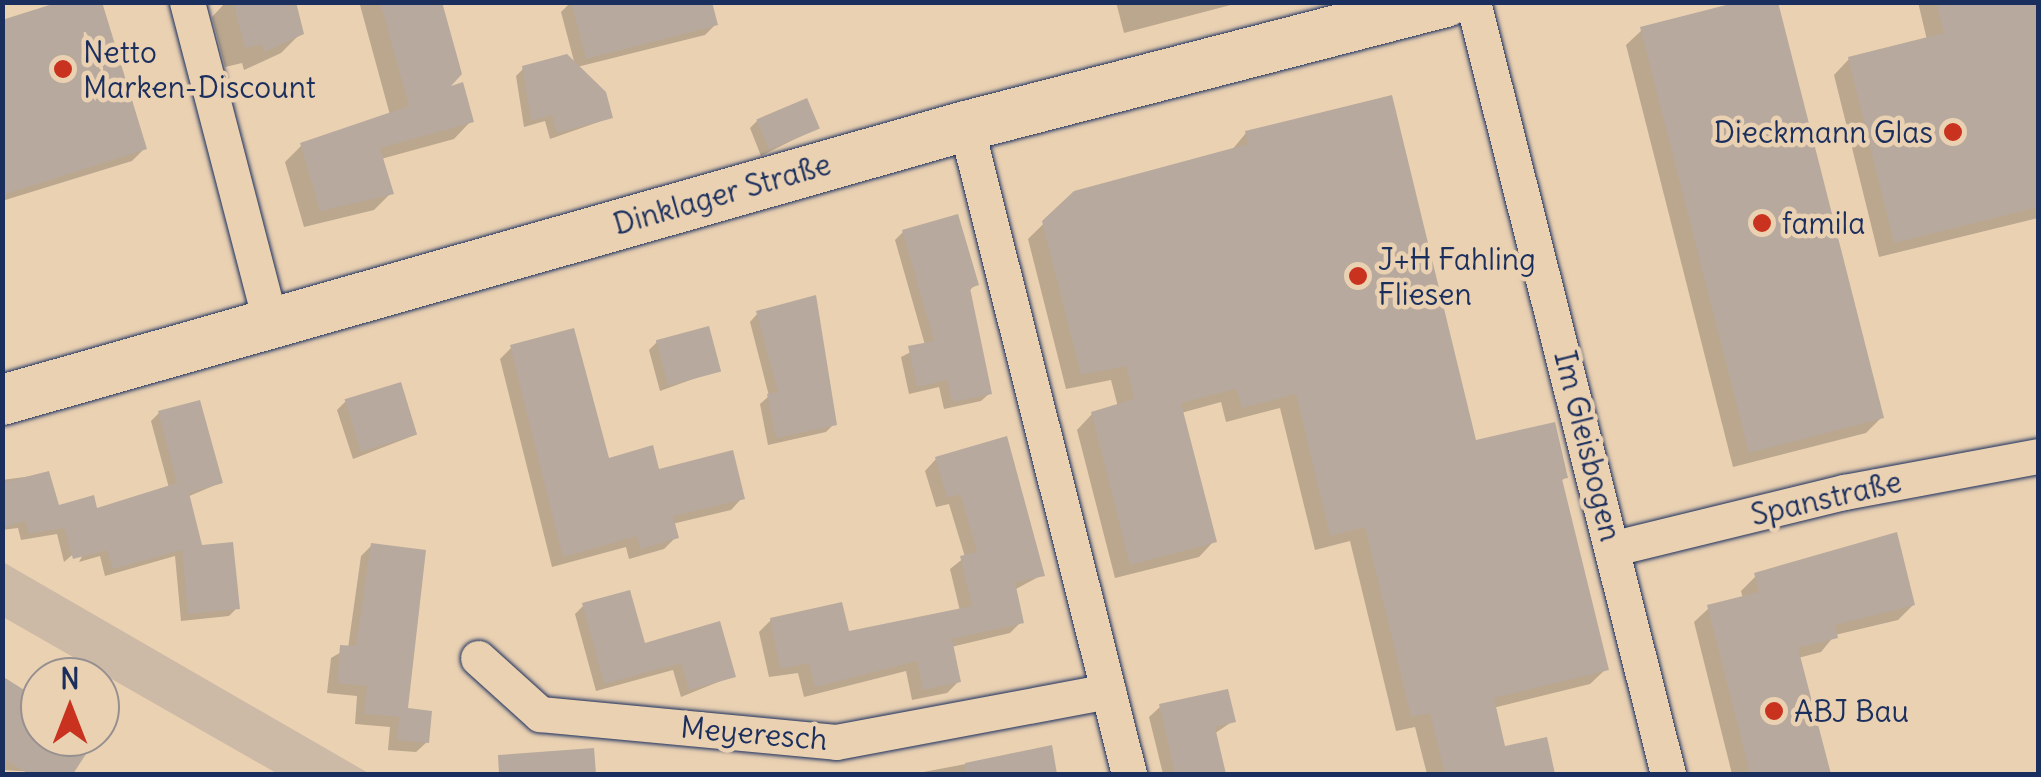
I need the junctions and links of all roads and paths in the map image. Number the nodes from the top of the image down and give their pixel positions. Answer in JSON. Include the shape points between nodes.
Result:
{"nodes":[{"id":1,"x":187,"y":2,"type":"edge"},
{"id":2,"x":1446,"y":2,"type":"edge"},
{"id":3,"x":1474,"y":2,"type":"edge"},
{"id":4,"x":966,"y":126,"type":"junction"},
{"id":5,"x":270,"y":320,"type":"junction"},
{"id":6,"x":2,"y":400,"type":"edge"},
{"id":7,"x":2038,"y":456,"type":"edge"},
{"id":8,"x":1614,"y":548,"type":"junction"},
{"id":9,"x":478,"y":658,"type":"dead end"},
{"id":10,"x":1108,"y":691,"type":"junction"},
{"id":11,"x":1129,"y":774,"type":"edge"},
{"id":12,"x":1668,"y":774,"type":"edge"}],
"edges":[{"from":1,"to":5,"type":"street"},
{"from":2,"to":4,"type":"main road","name":"Dinklager Straße"},
{"from":3,"to":8,"type":"street","name":"Im Gleisbogen"},
{"from":4,"to":5,"type":"main road","name":"Dinklager Straße"},
{"from":4,"to":10,"type":"street"},
{"from":5,"to":6,"type":"main road","name":"Dinklager Straße"},
{"from":7,"to":8,"type":"street","name":"Spanstraße","via":[[1844,492]]},
{"from":8,"to":12,"type":"street","name":"Im Gleisbogen"},
{"from":9,"to":10,"type":"street","name":"Meyeresch","via":[[540,714],[836,742]]},
{"from":10,"to":11,"type":"street"}]}
